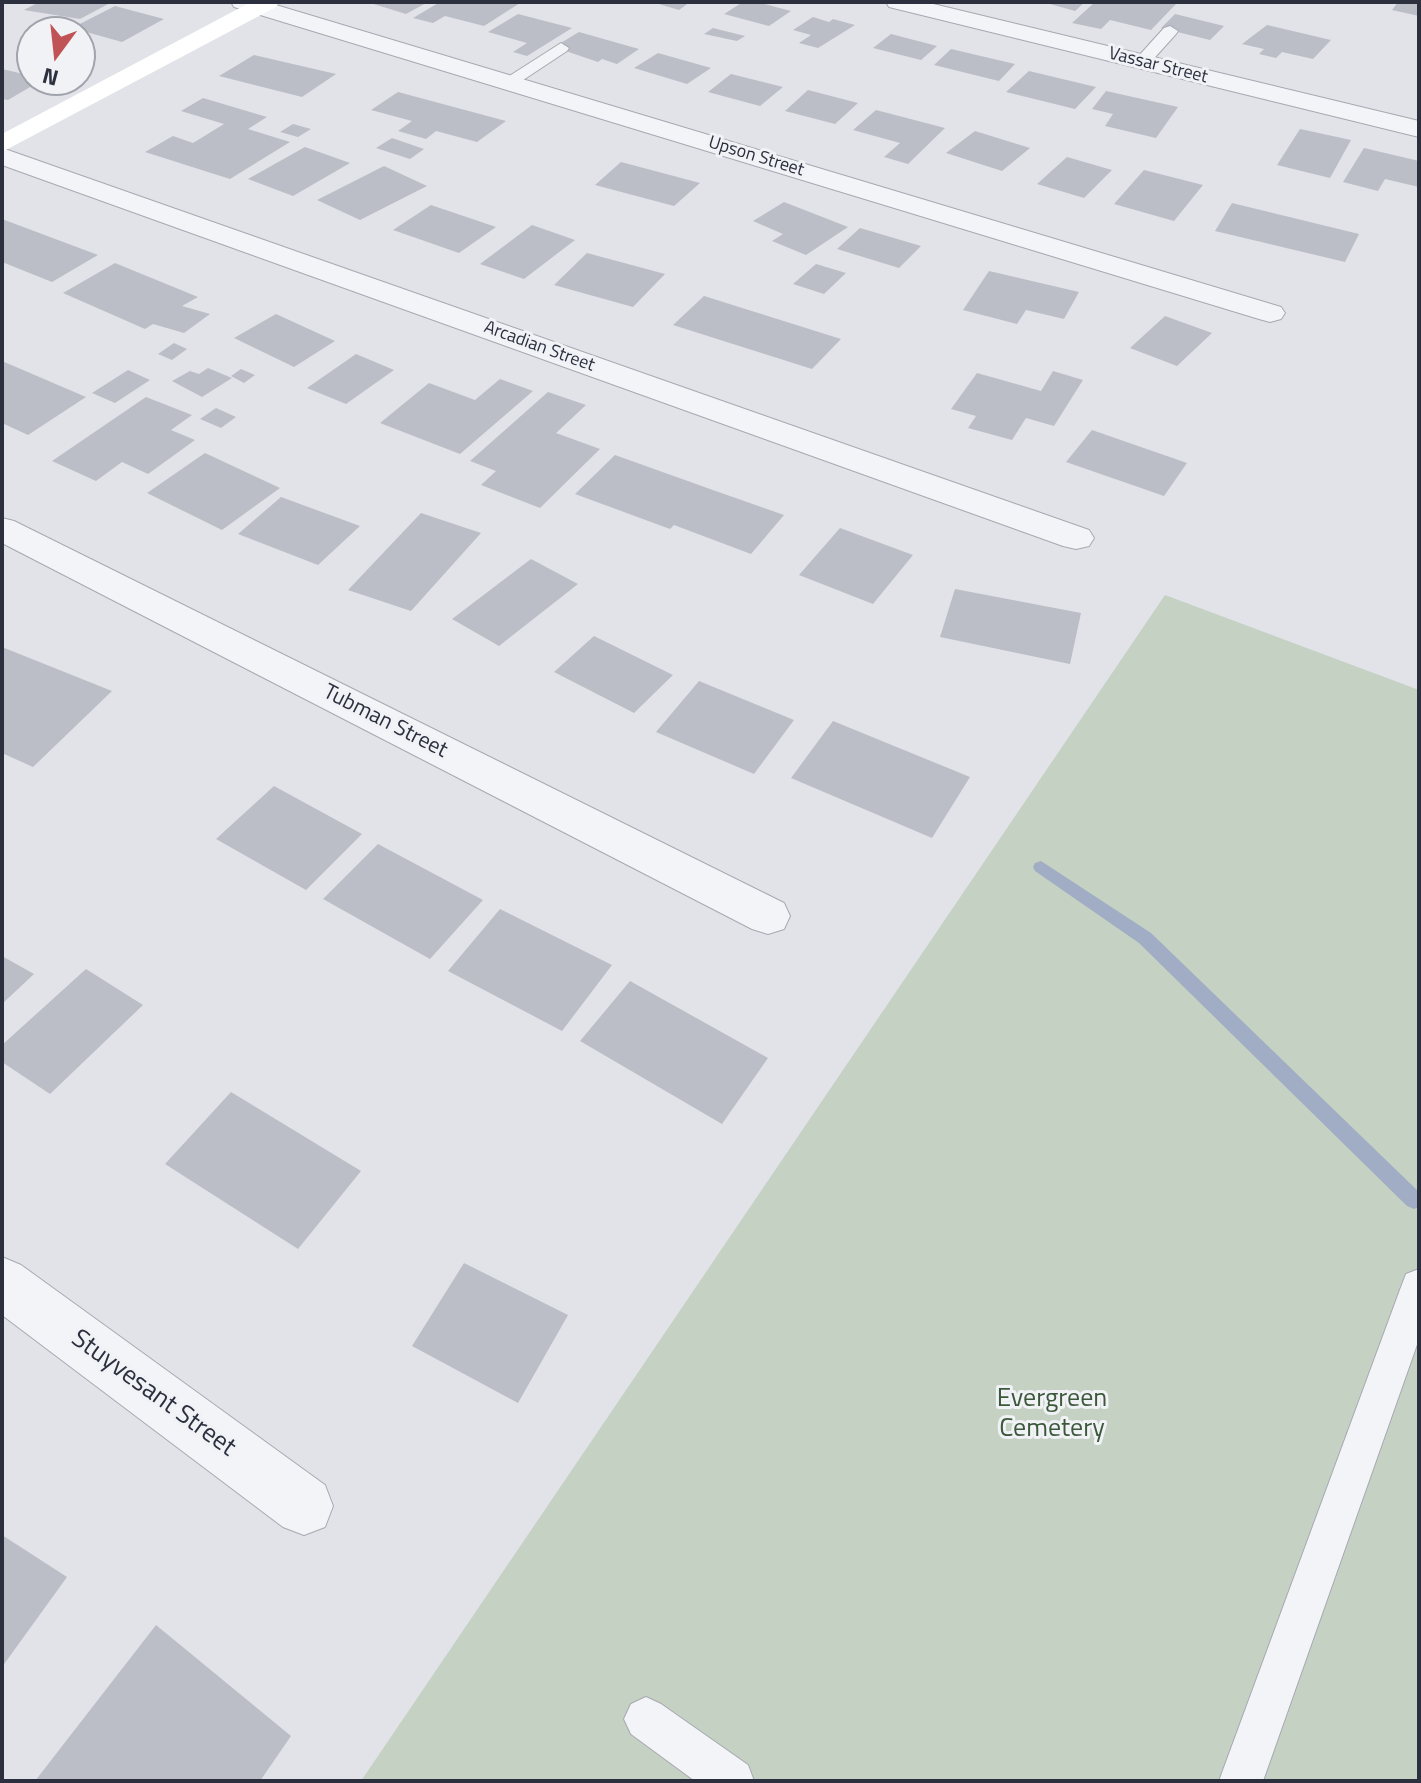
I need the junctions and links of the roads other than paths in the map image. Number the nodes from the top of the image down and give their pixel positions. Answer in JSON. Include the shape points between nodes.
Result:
{"nodes":[{"id":1,"x":897,"y":2,"type":"edge"},
{"id":2,"x":256,"y":4,"type":"edge"},
{"id":3,"x":1170,"y":31,"type":"dead end"},
{"id":4,"x":561,"y":48,"type":"dead end"},
{"id":5,"x":1142,"y":62,"type":"junction"},
{"id":6,"x":508,"y":82,"type":"junction"},
{"id":7,"x":1419,"y":129,"type":"edge"},
{"id":8,"x":2,"y":144,"type":"edge"},
{"id":9,"x":2,"y":156,"type":"edge"},
{"id":10,"x":1270,"y":313,"type":"dead end"},
{"id":11,"x":2,"y":529,"type":"edge"},
{"id":12,"x":1076,"y":538,"type":"dead end"},
{"id":13,"x":768,"y":916,"type":"dead end"},
{"id":14,"x":2,"y":1283,"type":"edge"},
{"id":15,"x":1419,"y":1287,"type":"edge"},
{"id":16,"x":304,"y":1506,"type":"dead end"},
{"id":17,"x":646,"y":1719,"type":"dead end"},
{"id":18,"x":732,"y":1781,"type":"edge"},
{"id":19,"x":1241,"y":1781,"type":"edge"}],
"edges":[{"from":1,"to":5,"type":"street","name":"Vassar Street"},
{"from":2,"to":6,"type":"street","name":"Upson Street"},
{"from":2,"to":8,"type":"street"},
{"from":3,"to":5,"type":"lane"},
{"from":4,"to":6,"type":"lane"},
{"from":5,"to":7,"type":"street","name":"Vassar Street"},
{"from":6,"to":10,"type":"street","name":"Upson Street"},
{"from":9,"to":12,"type":"street","name":"Arcadian Street"},
{"from":11,"to":13,"type":"street","name":"Tubman Street"},
{"from":14,"to":16,"type":"street","name":"Stuyvesant Street"},
{"from":15,"to":19,"type":"lane"},
{"from":17,"to":18,"type":"lane"}]}
